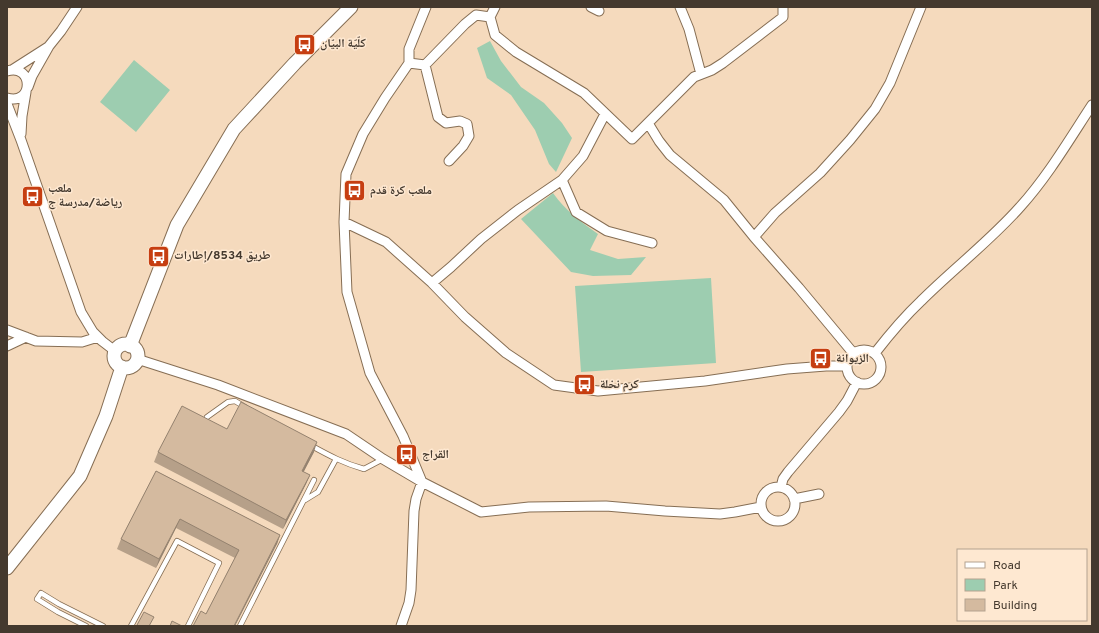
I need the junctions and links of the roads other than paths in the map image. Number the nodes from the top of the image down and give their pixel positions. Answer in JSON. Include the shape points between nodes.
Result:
{"nodes":[{"id":1,"x":77,"y":7,"type":"edge"},
{"id":2,"x":350,"y":7,"type":"edge"},
{"id":3,"x":426,"y":7,"type":"edge"},
{"id":4,"x":494,"y":7,"type":"edge"},
{"id":5,"x":680,"y":7,"type":"edge"},
{"id":6,"x":783,"y":7,"type":"edge"},
{"id":7,"x":921,"y":7,"type":"edge"},
{"id":8,"x":490,"y":17,"type":"junction"},
{"id":9,"x":49,"y":46,"type":"junction"},
{"id":10,"x":409,"y":63,"type":"junction"},
{"id":11,"x":425,"y":65,"type":"junction"},
{"id":12,"x":10,"y":70,"type":"edge"},
{"id":13,"x":701,"y":74,"type":"junction"},
{"id":14,"x":27,"y":89,"type":"junction"},
{"id":15,"x":7,"y":98,"type":"edge"},
{"id":16,"x":7,"y":104,"type":"edge"},
{"id":17,"x":1092,"y":105,"type":"edge"},
{"id":18,"x":605,"y":114,"type":"junction"},
{"id":19,"x":648,"y":123,"type":"junction"},
{"id":20,"x":21,"y":140,"type":"junction"},
{"id":21,"x":449,"y":160,"type":"dead end"},
{"id":22,"x":562,"y":180,"type":"junction"},
{"id":23,"x":344,"y":222,"type":"junction"},
{"id":24,"x":754,"y":237,"type":"junction"},
{"id":25,"x":652,"y":243,"type":"dead end"},
{"id":26,"x":432,"y":283,"type":"junction"},
{"id":27,"x":7,"y":330,"type":"edge"},
{"id":28,"x":26,"y":337,"type":"junction"},
{"id":29,"x":98,"y":337,"type":"junction"},
{"id":30,"x":7,"y":346,"type":"edge"},
{"id":31,"x":130,"y":346,"type":"junction"},
{"id":32,"x":116,"y":351,"type":"junction"},
{"id":33,"x":875,"y":353,"type":"junction"},
{"id":34,"x":854,"y":354,"type":"junction"},
{"id":35,"x":137,"y":359,"type":"junction"},
{"id":36,"x":847,"y":366,"type":"junction"},
{"id":37,"x":122,"y":367,"type":"junction"},
{"id":38,"x":857,"y":382,"type":"junction"},
{"id":39,"x":248,"y":409,"type":"edge"},
{"id":40,"x":207,"y":417,"type":"edge"},
{"id":41,"x":309,"y":444,"type":"edge"},
{"id":42,"x":336,"y":459,"type":"junction"},
{"id":43,"x":383,"y":459,"type":"junction"},
{"id":44,"x":314,"y":480,"type":"dead end"},
{"id":45,"x":422,"y":482,"type":"junction"},
{"id":46,"x":781,"y":487,"type":"junction"},
{"id":47,"x":819,"y":494,"type":"dead end"},
{"id":48,"x":794,"y":499,"type":"junction"},
{"id":49,"x":303,"y":501,"type":"junction"},
{"id":50,"x":761,"y":507,"type":"junction"},
{"id":51,"x":50,"y":514,"type":"junction"},
{"id":52,"x":7,"y":559,"type":"edge"},
{"id":53,"x":7,"y":568,"type":"edge"},
{"id":54,"x":86,"y":626,"type":"edge"},
{"id":55,"x":103,"y":626,"type":"edge"},
{"id":56,"x":131,"y":626,"type":"edge"},
{"id":57,"x":188,"y":626,"type":"edge"},
{"id":58,"x":240,"y":626,"type":"edge"},
{"id":59,"x":401,"y":626,"type":"edge"}],
"edges":[{"from":1,"to":9,"type":"street"},
{"from":2,"to":31,"type":"main road","via":[[234,129],[177,225]]},
{"from":3,"to":10,"type":"street","via":[[409,49]]},
{"from":4,"to":8,"type":"street"},
{"from":5,"to":13,"type":"street","via":[[689,29]]},
{"from":6,"to":13,"type":"street","via":[[783,17],[723,63]]},
{"from":7,"to":24,"type":"street","via":[[890,83],[875,109],[820,173],[775,213]]},
{"from":8,"to":11,"type":"street","via":[[476,15]]},
{"from":8,"to":18,"type":"street","via":[[495,35],[516,52],[584,93]]},
{"from":9,"to":12,"type":"street"},
{"from":9,"to":14,"type":"street"},
{"from":10,"to":11,"type":"street"},
{"from":10,"to":23,"type":"street","via":[[363,134],[346,174]]},
{"from":11,"to":21,"type":"street","via":[[438,117],[446,123],[460,121],[468,124],[469,136]]},
{"from":12,"to":14,"type":"street","via":[[17,70],[24,75]]},
{"from":13,"to":19,"type":"street","via":[[694,77]]},
{"from":14,"to":15,"type":"street","via":[[20,98]]},
{"from":14,"to":20,"type":"street"},
{"from":16,"to":20,"type":"street"},
{"from":17,"to":33,"type":"street","via":[[1050,169],[1021,207],[904,317]]},
{"from":18,"to":19,"type":"street","via":[[632,140]]},
{"from":18,"to":22,"type":"street","via":[[583,156]]},
{"from":19,"to":24,"type":"street","via":[[670,155],[724,200]]},
{"from":20,"to":29,"type":"street","via":[[81,312]]},
{"from":22,"to":25,"type":"street","via":[[576,212],[607,231]]},
{"from":22,"to":26,"type":"street","via":[[481,239]]},
{"from":23,"to":26,"type":"street","via":[[386,242]]},
{"from":23,"to":45,"type":"street","via":[[347,292],[370,372],[403,436]]},
{"from":24,"to":34,"type":"street"},
{"from":26,"to":36,"type":"street","via":[[465,317],[506,353],[554,385],[598,391],[705,381],[787,369]]},
{"from":27,"to":28,"type":"street"},
{"from":28,"to":29,"type":"street","via":[[36,341],[82,342]]},
{"from":28,"to":30,"type":"street"},
{"from":29,"to":32,"type":"street"},
{"from":31,"to":32,"type":"main road","via":[[120,346]]},
{"from":31,"to":35,"type":"main road","via":[[136,350]]},
{"from":32,"to":37,"type":"main road","via":[[116,363]]},
{"from":33,"to":34,"type":"street","via":[[862,350]]},
{"from":33,"to":38,"type":"street","via":[[882,365],[879,376],[871,383]]},
{"from":34,"to":36,"type":"street","via":[[848,360]]},
{"from":35,"to":37,"type":"main road","via":[[132,367]]},
{"from":35,"to":43,"type":"street","via":[[218,385],[346,434]]},
{"from":36,"to":38,"type":"street","via":[[850,377]]},
{"from":37,"to":51,"type":"main road","via":[[106,416],[80,476]]},
{"from":38,"to":46,"type":"street","via":[[839,412],[788,472]]},
{"from":39,"to":40,"type":"lane","via":[[235,401],[228,402]]},
{"from":41,"to":42,"type":"lane"},
{"from":42,"to":43,"type":"lane","via":[[364,469]]},
{"from":42,"to":49,"type":"lane","via":[[318,492]]},
{"from":43,"to":45,"type":"street"},
{"from":44,"to":49,"type":"lane"},
{"from":45,"to":50,"type":"street","via":[[481,512],[606,506],[720,514]]},
{"from":45,"to":59,"type":"street","via":[[414,511],[411,590]]},
{"from":46,"to":48,"type":"street","via":[[791,492]]},
{"from":46,"to":50,"type":"street","via":[[765,492]]},
{"from":47,"to":48,"type":"street"},
{"from":48,"to":50,"type":"street","via":[[793,513],[784,520],[768,518]]},
{"from":49,"to":58,"type":"lane"},
{"from":51,"to":52,"type":"main road"},
{"from":51,"to":53,"type":"main road"},
{"from":54,"to":55,"type":"lane","via":[[37,599],[41,593]]},
{"from":56,"to":57,"type":"lane","via":[[177,541],[219,562]]}]}
